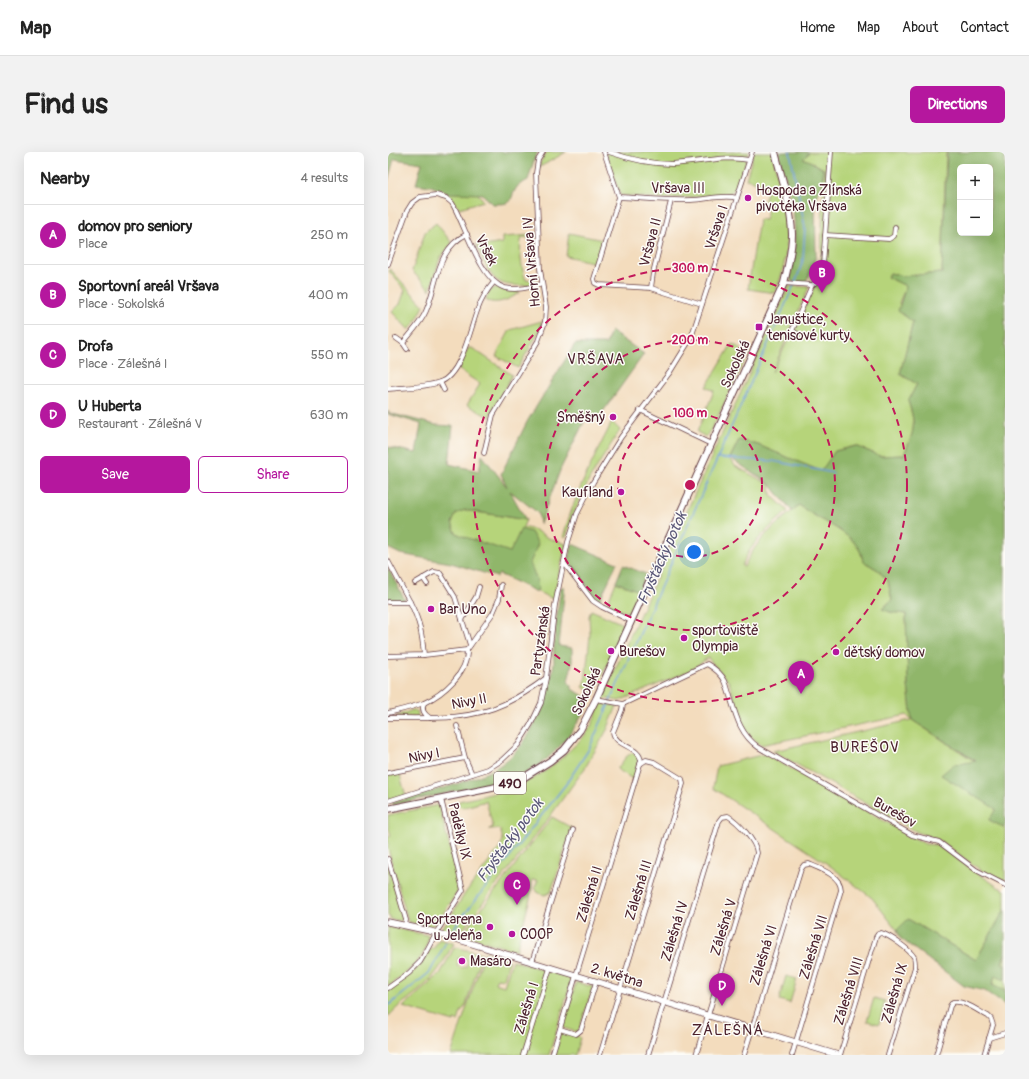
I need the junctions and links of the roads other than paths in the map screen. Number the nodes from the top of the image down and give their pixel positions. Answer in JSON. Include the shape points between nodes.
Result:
{"nodes":[{"id":1,"x":543,"y":152,"type":"edge"},
{"id":2,"x":604,"y":152,"type":"edge"},
{"id":3,"x":609,"y":152,"type":"edge"},
{"id":4,"x":752,"y":152,"type":"edge"},
{"id":5,"x":775,"y":152,"type":"edge"},
{"id":6,"x":831,"y":152,"type":"edge"},
{"id":7,"x":750,"y":160,"type":"junction"},
{"id":8,"x":619,"y":197,"type":"junction"},
{"id":9,"x":737,"y":198,"type":"junction"},
{"id":10,"x":671,"y":200,"type":"junction"},
{"id":11,"x":895,"y":227,"type":"dead end"},
{"id":12,"x":467,"y":234,"type":"junction"},
{"id":13,"x":825,"y":235,"type":"junction"},
{"id":14,"x":388,"y":264,"type":"edge"},
{"id":15,"x":494,"y":282,"type":"junction"},
{"id":16,"x":784,"y":283,"type":"junction"},
{"id":17,"x":542,"y":284,"type":"junction"},
{"id":18,"x":812,"y":285,"type":"junction"},
{"id":19,"x":651,"y":288,"type":"junction"},
{"id":20,"x":702,"y":304,"type":"junction"},
{"id":21,"x":798,"y":334,"type":"dead end"},
{"id":22,"x":396,"y":338,"type":"dead end"},
{"id":23,"x":403,"y":343,"type":"junction"},
{"id":24,"x":407,"y":349,"type":"dead end"},
{"id":25,"x":440,"y":382,"type":"junction"},
{"id":26,"x":388,"y":389,"type":"edge"},
{"id":27,"x":444,"y":390,"type":"dead end"},
{"id":28,"x":640,"y":410,"type":"junction"},
{"id":29,"x":711,"y":444,"type":"junction"},
{"id":30,"x":484,"y":452,"type":"dead end"},
{"id":31,"x":388,"y":561,"type":"edge"},
{"id":32,"x":564,"y":563,"type":"junction"},
{"id":33,"x":423,"y":578,"type":"junction"},
{"id":34,"x":415,"y":583,"type":"dead end"},
{"id":35,"x":427,"y":584,"type":"dead end"},
{"id":36,"x":502,"y":584,"type":"dead end"},
{"id":37,"x":479,"y":587,"type":"dead end"},
{"id":38,"x":388,"y":602,"type":"edge"},
{"id":39,"x":410,"y":602,"type":"junction"},
{"id":40,"x":462,"y":620,"type":"junction"},
{"id":41,"x":631,"y":620,"type":"junction"},
{"id":42,"x":470,"y":645,"type":"junction"},
{"id":43,"x":467,"y":650,"type":"junction"},
{"id":44,"x":424,"y":655,"type":"junction"},
{"id":45,"x":388,"y":656,"type":"edge"},
{"id":46,"x":546,"y":678,"type":"junction"},
{"id":47,"x":599,"y":700,"type":"junction"},
{"id":48,"x":424,"y":703,"type":"junction"},
{"id":49,"x":620,"y":704,"type":"junction"},
{"id":50,"x":388,"y":713,"type":"edge"},
{"id":51,"x":388,"y":718,"type":"edge"},
{"id":52,"x":431,"y":718,"type":"junction"},
{"id":53,"x":457,"y":726,"type":"dead end"},
{"id":54,"x":464,"y":758,"type":"junction"},
{"id":55,"x":640,"y":764,"type":"junction"},
{"id":56,"x":388,"y":773,"type":"edge"},
{"id":57,"x":472,"y":774,"type":"junction"},
{"id":58,"x":441,"y":799,"type":"junction"},
{"id":59,"x":388,"y":801,"type":"edge"},
{"id":60,"x":388,"y":809,"type":"edge"},
{"id":61,"x":725,"y":816,"type":"joint"},
{"id":62,"x":573,"y":830,"type":"dead end"},
{"id":63,"x":388,"y":859,"type":"edge"},
{"id":64,"x":807,"y":864,"type":"joint"},
{"id":65,"x":1005,"y":886,"type":"edge"},
{"id":66,"x":388,"y":922,"type":"edge"},
{"id":67,"x":406,"y":925,"type":"junction"},
{"id":68,"x":439,"y":934,"type":"junction"},
{"id":69,"x":878,"y":934,"type":"joint"},
{"id":70,"x":532,"y":962,"type":"junction"},
{"id":71,"x":550,"y":968,"type":"junction"},
{"id":72,"x":576,"y":976,"type":"junction"},
{"id":73,"x":596,"y":982,"type":"junction"},
{"id":74,"x":388,"y":988,"type":"edge"},
{"id":75,"x":620,"y":989,"type":"junction"},
{"id":76,"x":664,"y":1002,"type":"junction"},
{"id":77,"x":708,"y":1016,"type":"junction"},
{"id":78,"x":560,"y":1029,"type":"junction"},
{"id":79,"x":752,"y":1029,"type":"junction"},
{"id":80,"x":1005,"y":1032,"type":"edge"},
{"id":81,"x":989,"y":1038,"type":"junction"},
{"id":82,"x":796,"y":1042,"type":"junction"},
{"id":83,"x":523,"y":1055,"type":"edge"},
{"id":84,"x":552,"y":1055,"type":"edge"},
{"id":85,"x":600,"y":1055,"type":"edge"},
{"id":86,"x":648,"y":1055,"type":"edge"},
{"id":87,"x":696,"y":1055,"type":"edge"},
{"id":88,"x":744,"y":1055,"type":"edge"},
{"id":89,"x":792,"y":1055,"type":"edge"},
{"id":90,"x":839,"y":1055,"type":"edge"},
{"id":91,"x":888,"y":1055,"type":"edge"},
{"id":92,"x":936,"y":1055,"type":"edge"},
{"id":93,"x":984,"y":1055,"type":"edge"}],
"edges":[{"from":1,"to":17,"type":"street","name":"Horní Vršava IV","via":[[537,163],[536,173]]},
{"from":2,"to":8,"type":"street"},
{"from":3,"to":7,"type":"street","via":[[627,158],[673,164],[737,158]]},
{"from":4,"to":7,"type":"street","name":"Vršava I"},
{"from":5,"to":16,"type":"main road","name":"Sokolská","number":"490","via":[[792,234]]},
{"from":6,"to":13,"type":"street"},
{"from":7,"to":9,"type":"street","name":"Vršava I"},
{"from":8,"to":10,"type":"street","name":"Vršava III"},
{"from":8,"to":19,"type":"street","via":[[594,279],[595,283]]},
{"from":9,"to":10,"type":"street","name":"Vršava III"},
{"from":9,"to":20,"type":"street","name":"Vršava I"},
{"from":10,"to":19,"type":"street","name":"Vršava II"},
{"from":11,"to":13,"type":"street","via":[[894,236],[890,239]]},
{"from":12,"to":14,"type":"street","name":"Vršek","via":[[452,203],[446,198],[436,195],[420,197],[407,211]]},
{"from":12,"to":15,"type":"street","name":"Vršek","via":[[483,269]]},
{"from":12,"to":23,"type":"street","via":[[453,243],[444,256],[426,310]]},
{"from":13,"to":18,"type":"street","via":[[822,272]]},
{"from":15,"to":17,"type":"street","name":"Vršek","via":[[510,289]]},
{"from":15,"to":25,"type":"street","via":[[477,311],[459,361]]},
{"from":16,"to":18,"type":"street"},
{"from":16,"to":29,"type":"main road","name":"Sokolská","number":"490"},
{"from":17,"to":30,"type":"street","name":"Horní Vršava IV","via":[[546,307],[542,333],[493,415]]},
{"from":18,"to":21,"type":"street","via":[[792,331]]},
{"from":19,"to":20,"type":"street"},
{"from":20,"to":28,"type":"street","name":"Vršava I","via":[[686,348]]},
{"from":22,"to":23,"type":"street"},
{"from":23,"to":24,"type":"street"},
{"from":25,"to":26,"type":"street"},
{"from":25,"to":27,"type":"street"},
{"from":28,"to":29,"type":"street"},
{"from":28,"to":32,"type":"street","name":"Partyzánská","via":[[620,437],[589,489],[577,514]]},
{"from":29,"to":41,"type":"main road","name":"Sokolská","number":"490"},
{"from":31,"to":39,"type":"street"},
{"from":32,"to":41,"type":"street","via":[[593,601]]},
{"from":32,"to":46,"type":"street","name":"Partyzánská","via":[[555,604]]},
{"from":33,"to":34,"type":"street"},
{"from":33,"to":35,"type":"street"},
{"from":33,"to":40,"type":"street","via":[[434,572],[440,573],[455,597]]},
{"from":36,"to":42,"type":"street","name":"Nivy II","via":[[499,599],[492,613]]},
{"from":37,"to":40,"type":"street"},
{"from":38,"to":39,"type":"street"},
{"from":39,"to":44,"type":"street","via":[[421,628]]},
{"from":40,"to":42,"type":"street"},
{"from":41,"to":47,"type":"main road","name":"Sokolská","number":"490"},
{"from":42,"to":43,"type":"street","name":"Nivy II"},
{"from":43,"to":44,"type":"street"},
{"from":43,"to":48,"type":"street","name":"Nivy II","via":[[465,665],[456,678]]},
{"from":44,"to":45,"type":"street"},
{"from":46,"to":52,"type":"street","name":"Nivy II","via":[[519,697],[488,710],[463,716]]},
{"from":46,"to":57,"type":"street","name":"Partyzánská","via":[[541,703],[518,745],[493,766]]},
{"from":47,"to":49,"type":"street"},
{"from":47,"to":58,"type":"main road","name":"Sokolská","number":"490","via":[[576,736],[557,756],[538,770],[508,784]]},
{"from":48,"to":50,"type":"street","name":"Nivy II"},
{"from":48,"to":52,"type":"street","via":[[423,712]]},
{"from":49,"to":55,"type":"street","via":[[622,710],[613,735],[638,753],[641,757]]},
{"from":49,"to":65,"type":"street","name":"Burešov","via":[[707,664],[725,680],[736,717],[750,742],[912,835],[939,842],[976,870]]},
{"from":51,"to":52,"type":"street","name":"Nivy II"},
{"from":53,"to":54,"type":"street"},
{"from":54,"to":56,"type":"street","name":"Nivy I"},
{"from":54,"to":57,"type":"street"},
{"from":55,"to":72,"type":"street","name":"Zálešná II"},
{"from":55,"to":75,"type":"street","name":"Zálešná III","via":[[646,760],[652,761],[682,779],[683,783]]},
{"from":57,"to":59,"type":"street","name":"Partyzánská"},
{"from":58,"to":60,"type":"main road","name":"Sokolská","number":"490"},
{"from":58,"to":68,"type":"street","name":"Padělky IX","via":[[464,888]]},
{"from":61,"to":76,"type":"street","name":"Zálešná IV","via":[[719,821]]},
{"from":61,"to":77,"type":"street","name":"Zálešná V","via":[[744,830],[757,853]]},
{"from":62,"to":70,"type":"street","name":"Zálešná I"},
{"from":63,"to":67,"type":"street"},
{"from":64,"to":79,"type":"street","name":"Zálešná VI","via":[[801,869]]},
{"from":64,"to":82,"type":"street","name":"Zálešná VII","via":[[835,878],[841,885],[841,890]]},
{"from":66,"to":67,"type":"street","name":"2. května"},
{"from":67,"to":68,"type":"street","name":"2. května"},
{"from":68,"to":70,"type":"street","name":"2. května"},
{"from":68,"to":74,"type":"street","name":"Padělky IX","via":[[417,966]]},
{"from":69,"to":90,"type":"street","name":"Zálešná VIII"},
{"from":69,"to":91,"type":"street","name":"Zálešná IX","via":[[883,933],[890,937],[911,954],[915,961]]},
{"from":70,"to":71,"type":"street","name":"2. května"},
{"from":71,"to":72,"type":"street","name":"2. května"},
{"from":71,"to":83,"type":"street","name":"Zálešná I"},
{"from":72,"to":73,"type":"street","name":"2. května"},
{"from":72,"to":78,"type":"street","name":"Zálešná II"},
{"from":73,"to":75,"type":"street","name":"2. května"},
{"from":73,"to":78,"type":"street","via":[[581,1030],[576,1034]]},
{"from":75,"to":76,"type":"street","name":"2. května"},
{"from":75,"to":85,"type":"street","name":"Zálešná III"},
{"from":76,"to":77,"type":"street","name":"2. května"},
{"from":76,"to":86,"type":"street","name":"Zálešná IV"},
{"from":77,"to":79,"type":"street","name":"2. května"},
{"from":77,"to":87,"type":"street","name":"Zálešná V"},
{"from":78,"to":84,"type":"street","name":"Zálešná II"},
{"from":79,"to":82,"type":"street","name":"2. května"},
{"from":79,"to":88,"type":"street","name":"Zálešná VI"},
{"from":80,"to":81,"type":"street"},
{"from":81,"to":92,"type":"street","via":[[993,1024],[990,1017],[961,1002],[953,1002]]},
{"from":81,"to":93,"type":"street"},
{"from":82,"to":89,"type":"street","name":"Zálešná VII"},
{"from":82,"to":90,"type":"street","name":"2. května"}]}
